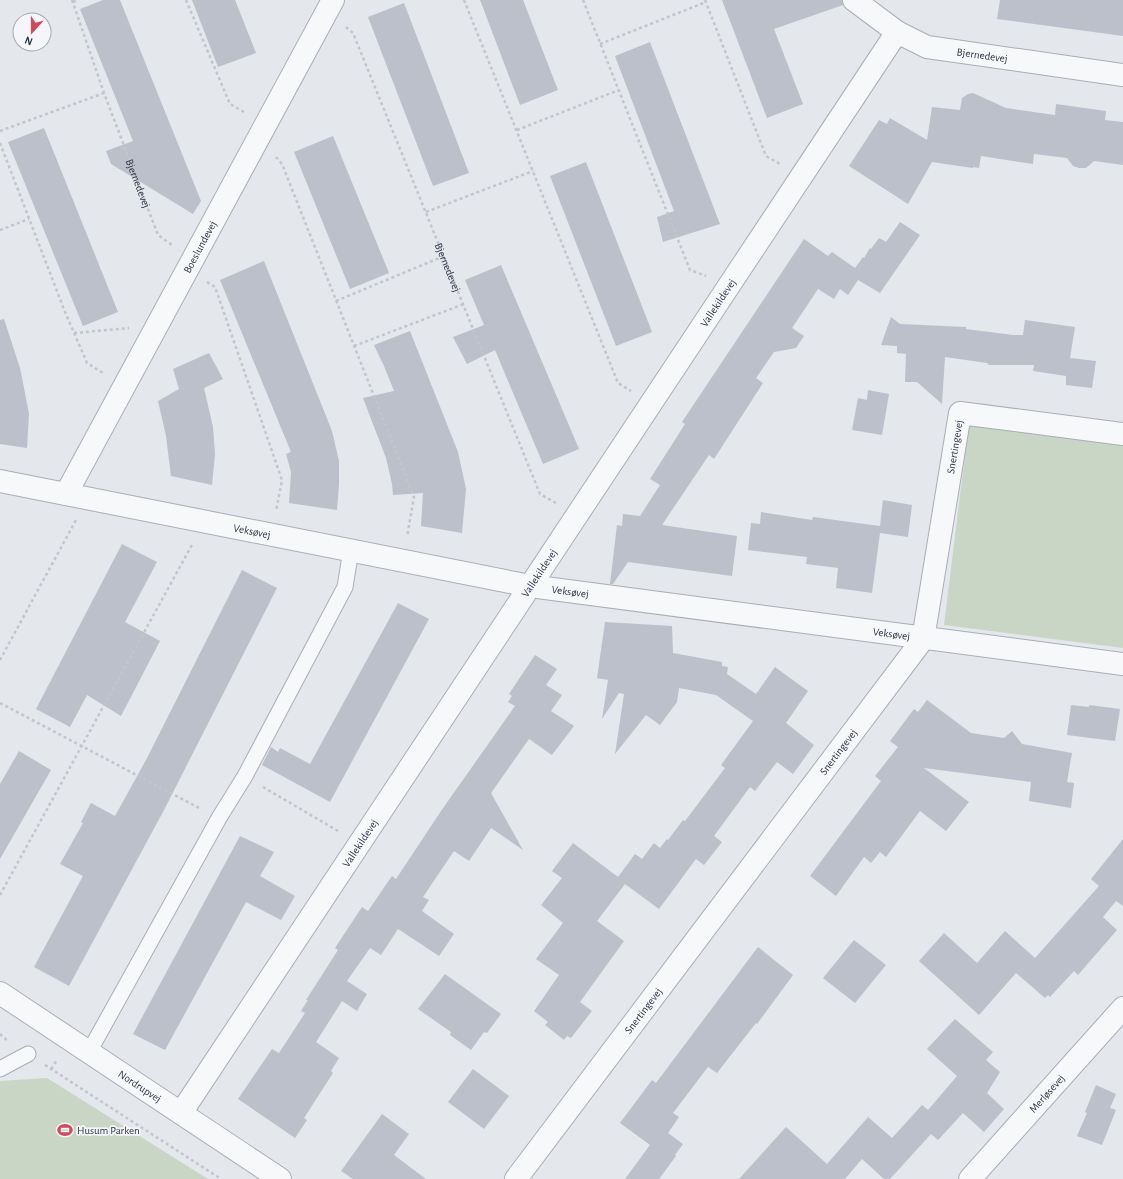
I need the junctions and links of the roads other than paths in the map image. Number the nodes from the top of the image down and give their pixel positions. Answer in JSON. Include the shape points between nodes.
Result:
{"nodes":[{"id":1,"x":854,"y":0,"type":"edge"},
{"id":2,"x":329,"y":7,"type":"edge"},
{"id":3,"x":897,"y":32,"type":"junction"},
{"id":4,"x":1123,"y":75,"type":"edge"},
{"id":5,"x":1123,"y":434,"type":"edge"},
{"id":6,"x":0,"y":481,"type":"edge"},
{"id":7,"x":66,"y":494,"type":"junction"},
{"id":8,"x":351,"y":550,"type":"junction"},
{"id":9,"x":530,"y":586,"type":"junction"},
{"id":10,"x":923,"y":638,"type":"junction"},
{"id":11,"x":1123,"y":664,"type":"edge"},
{"id":12,"x":0,"y":993,"type":"edge"},
{"id":13,"x":1123,"y":1008,"type":"edge"},
{"id":14,"x":89,"y":1052,"type":"junction"},
{"id":15,"x":28,"y":1054,"type":"road end"},
{"id":16,"x":0,"y":1069,"type":"edge"},
{"id":17,"x":181,"y":1113,"type":"junction"},
{"id":18,"x":280,"y":1179,"type":"edge"},
{"id":19,"x":516,"y":1179,"type":"edge"},
{"id":20,"x":970,"y":1179,"type":"edge"}],
"edges":[{"from":1,"to":3,"type":"street","name":"Bjernedevej"},
{"from":2,"to":7,"type":"street","name":"Boeslundevej"},
{"from":3,"to":4,"type":"street","name":"Bjernedevej","via":[[927,47]]},
{"from":3,"to":9,"type":"street","name":"Vallekildevej"},
{"from":5,"to":10,"type":"street","name":"Snertingevej","via":[[960,413]]},
{"from":6,"to":7,"type":"street","name":"Veksøvej"},
{"from":7,"to":8,"type":"street","name":"Veksøvej"},
{"from":8,"to":9,"type":"street","name":"Veksøvej"},
{"from":8,"to":14,"type":"lane","via":[[345,587],[244,776]]},
{"from":9,"to":10,"type":"street","name":"Veksøvej"},
{"from":9,"to":17,"type":"street","name":"Vallekildevej"},
{"from":10,"to":11,"type":"street","name":"Veksøvej"},
{"from":10,"to":19,"type":"street","name":"Snertingevej"},
{"from":12,"to":14,"type":"street","name":"Nordrupvej"},
{"from":13,"to":20,"type":"street","name":"Merløsevej"},
{"from":14,"to":17,"type":"street","name":"Nordrupvej"},
{"from":15,"to":16,"type":"lane"},
{"from":17,"to":18,"type":"street","name":"Nordrupvej"}]}
